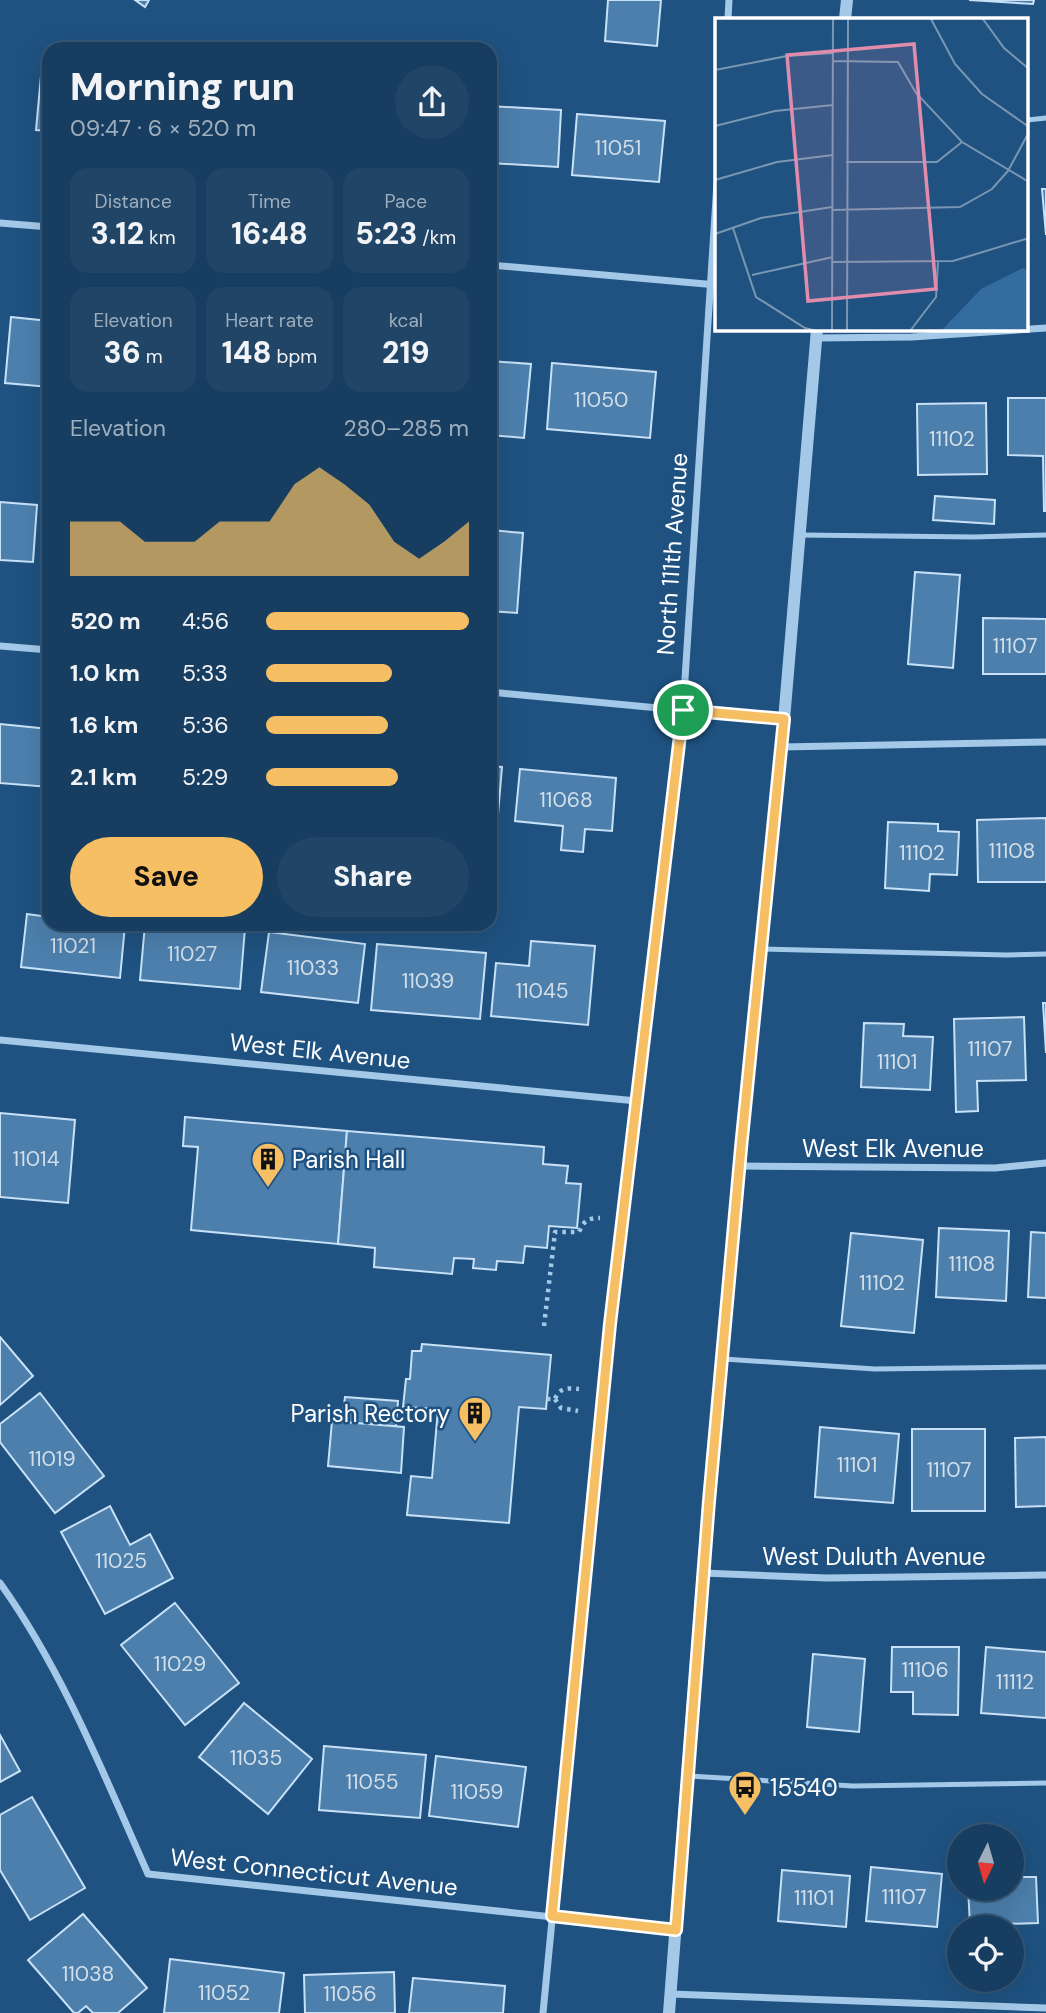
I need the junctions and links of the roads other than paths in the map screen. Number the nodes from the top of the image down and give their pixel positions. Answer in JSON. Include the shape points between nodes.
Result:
{"nodes":[{"id":1,"x":729,"y":0,"type":"edge"},
{"id":2,"x":847,"y":0,"type":"edge"},
{"id":3,"x":728,"y":18,"type":"edge"},
{"id":4,"x":845,"y":18,"type":"edge"},
{"id":5,"x":1046,"y":118,"type":"edge"},
{"id":6,"x":1028,"y":120,"type":"edge"},
{"id":7,"x":0,"y":223,"type":"edge"},
{"id":8,"x":42,"y":226,"type":"edge"},
{"id":9,"x":715,"y":250,"type":"edge"},
{"id":10,"x":497,"y":266,"type":"edge"},
{"id":11,"x":714,"y":284,"type":"edge"},
{"id":12,"x":1046,"y":328,"type":"edge"},
{"id":13,"x":1028,"y":329,"type":"edge"},
{"id":14,"x":1001,"y":331,"type":"edge"},
{"id":15,"x":817,"y":333,"type":"edge"},
{"id":16,"x":800,"y":535,"type":"junction"},
{"id":17,"x":1046,"y":535,"type":"edge"},
{"id":18,"x":0,"y":646,"type":"edge"},
{"id":19,"x":42,"y":649,"type":"edge"},
{"id":20,"x":497,"y":693,"type":"edge"},
{"id":21,"x":683,"y":710,"type":"junction"},
{"id":22,"x":784,"y":719,"type":"junction"},
{"id":23,"x":1046,"y":742,"type":"edge"},
{"id":24,"x":781,"y":747,"type":"junction"},
{"id":25,"x":761,"y":949,"type":"junction"},
{"id":26,"x":1046,"y":954,"type":"edge"},
{"id":27,"x":0,"y":1040,"type":"edge"},
{"id":28,"x":637,"y":1101,"type":"junction"},
{"id":29,"x":1046,"y":1163,"type":"edge"},
{"id":30,"x":740,"y":1166,"type":"junction"},
{"id":31,"x":722,"y":1359,"type":"junction"},
{"id":32,"x":1046,"y":1367,"type":"edge"},
{"id":33,"x":703,"y":1573,"type":"junction"},
{"id":34,"x":1046,"y":1575,"type":"edge"},
{"id":35,"x":0,"y":1583,"type":"edge"},
{"id":36,"x":688,"y":1776,"type":"junction"},
{"id":37,"x":1046,"y":1783,"type":"edge"},
{"id":38,"x":552,"y":1916,"type":"junction"},
{"id":39,"x":676,"y":1930,"type":"junction"},
{"id":40,"x":671,"y":1994,"type":"junction"},
{"id":41,"x":1046,"y":2008,"type":"edge"},
{"id":42,"x":543,"y":2013,"type":"edge"},
{"id":43,"x":669,"y":2013,"type":"edge"}],
"edges":[{"from":1,"to":3,"type":"street"},
{"from":2,"to":4,"type":"street"},
{"from":5,"to":6,"type":"lane"},
{"from":7,"to":8,"type":"street"},
{"from":9,"to":11,"type":"street","name":"North 111th Avenue"},
{"from":10,"to":11,"type":"street"},
{"from":11,"to":21,"type":"street","name":"North 111th Avenue"},
{"from":12,"to":13,"type":"street"},
{"from":14,"to":15,"type":"street","via":[[912,337]]},
{"from":15,"to":16,"type":"street"},
{"from":16,"to":17,"type":"lane"},
{"from":16,"to":22,"type":"street"},
{"from":18,"to":19,"type":"street"},
{"from":20,"to":21,"type":"street"},
{"from":21,"to":22,"type":"street"},
{"from":21,"to":28,"type":"street","name":"North 111th Avenue"},
{"from":22,"to":24,"type":"street"},
{"from":23,"to":24,"type":"street"},
{"from":24,"to":25,"type":"street"},
{"from":25,"to":26,"type":"lane"},
{"from":25,"to":30,"type":"street"},
{"from":27,"to":28,"type":"street","name":"West Elk Avenue"},
{"from":28,"to":38,"type":"street","name":"North 111th Avenue","via":[[610,1324]]},
{"from":29,"to":30,"type":"street","name":"West Elk Avenue","via":[[995,1168]]},
{"from":30,"to":31,"type":"street"},
{"from":31,"to":32,"type":"lane","via":[[875,1369]]},
{"from":31,"to":33,"type":"street"},
{"from":33,"to":34,"type":"street","name":"West Duluth Avenue","via":[[827,1578]]},
{"from":33,"to":36,"type":"street"},
{"from":35,"to":38,"type":"street","name":"West Connecticut Avenue","via":[[19,1609],[86,1733],[148,1874]]},
{"from":36,"to":37,"type":"lane","via":[[853,1786]]},
{"from":36,"to":39,"type":"street"},
{"from":38,"to":39,"type":"street","name":"West Connecticut Avenue"},
{"from":38,"to":42,"type":"street","name":"North 111th Avenue"},
{"from":39,"to":40,"type":"street"},
{"from":40,"to":41,"type":"street"},
{"from":40,"to":43,"type":"street"}]}
